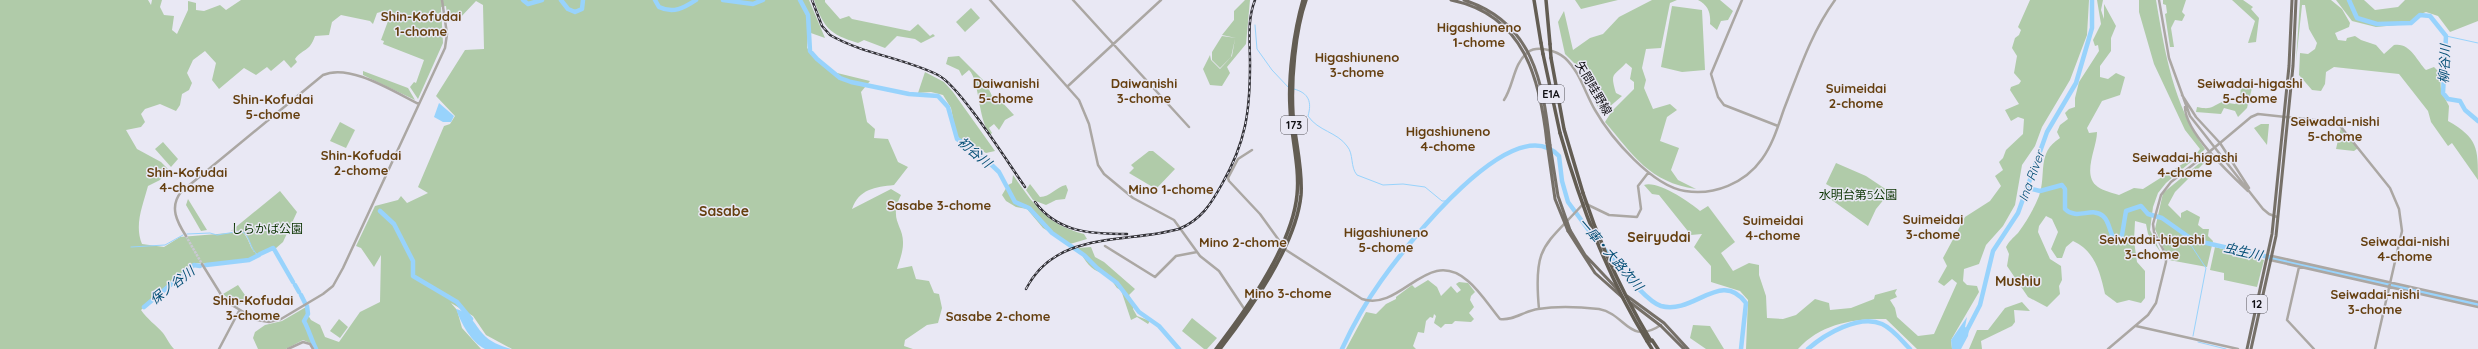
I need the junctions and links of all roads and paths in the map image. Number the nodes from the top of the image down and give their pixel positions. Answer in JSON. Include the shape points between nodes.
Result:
{"nodes":[{"id":1,"x":442,"y":0,"type":"edge"},
{"id":2,"x":990,"y":0,"type":"edge"},
{"id":3,"x":1073,"y":0,"type":"edge"},
{"id":4,"x":1161,"y":0,"type":"edge"},
{"id":5,"x":1303,"y":0,"type":"edge"},
{"id":6,"x":1306,"y":0,"type":"edge"},
{"id":7,"x":1451,"y":0,"type":"edge"},
{"id":8,"x":1464,"y":0,"type":"edge"},
{"id":9,"x":1534,"y":0,"type":"edge"},
{"id":10,"x":1546,"y":0,"type":"edge"},
{"id":11,"x":1742,"y":0,"type":"edge"},
{"id":12,"x":1835,"y":0,"type":"edge"},
{"id":13,"x":2159,"y":0,"type":"edge"},
{"id":14,"x":2294,"y":0,"type":"edge"},
{"id":15,"x":1113,"y":44,"type":"junction"},
{"id":16,"x":1529,"y":52,"type":"junction"},
{"id":17,"x":1526,"y":54,"type":"junction"},
{"id":18,"x":1068,"y":86,"type":"junction"},
{"id":19,"x":2179,"y":90,"type":"junction"},
{"id":20,"x":1504,"y":100,"type":"dead end"},
{"id":21,"x":419,"y":104,"type":"junction"},
{"id":22,"x":2185,"y":106,"type":"junction"},
{"id":23,"x":2286,"y":116,"type":"junction"},
{"id":24,"x":1778,"y":126,"type":"junction"},
{"id":25,"x":1189,"y":127,"type":"dead end"},
{"id":26,"x":2220,"y":143,"type":"junction"},
{"id":27,"x":1549,"y":144,"type":"junction"},
{"id":28,"x":1252,"y":150,"type":"dead end"},
{"id":29,"x":2209,"y":152,"type":"junction"},
{"id":30,"x":1648,"y":173,"type":"junction"},
{"id":31,"x":2253,"y":196,"type":"junction"},
{"id":32,"x":2276,"y":217,"type":"junction"},
{"id":33,"x":186,"y":236,"type":"tunnel mouth"},
{"id":34,"x":1105,"y":246,"type":"dead end"},
{"id":35,"x":1282,"y":247,"type":"junction"},
{"id":36,"x":1197,"y":252,"type":"junction"},
{"id":37,"x":2270,"y":255,"type":"junction"},
{"id":38,"x":2269,"y":260,"type":"junction"},
{"id":39,"x":202,"y":264,"type":"tunnel mouth"},
{"id":40,"x":2299,"y":267,"type":"junction"},
{"id":41,"x":2392,"y":282,"type":"junction"},
{"id":42,"x":2390,"y":288,"type":"junction"},
{"id":43,"x":2478,"y":302,"type":"edge"},
{"id":44,"x":2478,"y":307,"type":"edge"},
{"id":45,"x":1539,"y":309,"type":"junction"},
{"id":46,"x":238,"y":310,"type":"junction"},
{"id":47,"x":1246,"y":311,"type":"junction"},
{"id":48,"x":1662,"y":325,"type":"junction"},
{"id":49,"x":2136,"y":326,"type":"junction"},
{"id":50,"x":1650,"y":341,"type":"junction"},
{"id":51,"x":219,"y":349,"type":"edge"},
{"id":52,"x":288,"y":349,"type":"edge"},
{"id":53,"x":313,"y":349,"type":"edge"},
{"id":54,"x":1216,"y":349,"type":"edge"},
{"id":55,"x":1220,"y":349,"type":"edge"},
{"id":56,"x":1652,"y":349,"type":"edge"},
{"id":57,"x":1657,"y":349,"type":"edge"},
{"id":58,"x":1684,"y":349,"type":"edge"},
{"id":59,"x":1688,"y":349,"type":"edge"},
{"id":60,"x":2108,"y":349,"type":"edge"},
{"id":61,"x":2238,"y":349,"type":"edge"},
{"id":62,"x":2247,"y":349,"type":"edge"},
{"id":63,"x":2251,"y":349,"type":"edge"},
{"id":64,"x":2314,"y":349,"type":"edge"},
{"id":65,"x":2375,"y":349,"type":"edge"}],
"edges":[{"from":1,"to":21,"type":"street","via":[[446,42]]},
{"from":2,"to":18,"type":"street"},
{"from":3,"to":15,"type":"street"},
{"from":4,"to":15,"type":"street"},
{"from":5,"to":35,"type":"highway","number":"173","via":[[1290,92],[1297,195],[1292,222]]},
{"from":6,"to":35,"type":"highway","number":"173","via":[[1300,23],[1293,92],[1301,195],[1297,216]]},
{"from":7,"to":17,"type":"main road","via":[[1470,5],[1494,18],[1512,35]]},
{"from":8,"to":16,"type":"main road","via":[[1484,8],[1501,19]]},
{"from":9,"to":50,"type":"highway","number":"E1A","bridge":true,"via":[[1560,133],[1577,190],[1621,295]]},
{"from":10,"to":50,"type":"highway","number":"E1A","bridge":true,"via":[[1551,58],[1566,138],[1578,180],[1606,253]]},
{"from":11,"to":24,"type":"street","via":[[1711,74],[1718,97],[1724,105]]},
{"from":12,"to":24,"type":"street","name":"矢問畦野線","via":[[1812,38]]},
{"from":13,"to":19,"type":"street","via":[[2169,58]]},
{"from":14,"to":23,"type":"main road","number":"12"},
{"from":15,"to":18,"type":"street"},
{"from":15,"to":25,"type":"street"},
{"from":16,"to":17,"type":"street"},
{"from":16,"to":27,"type":"main road","via":[[1539,81]]},
{"from":16,"to":30,"type":"street","name":"矢問畦野線","via":[[1540,49],[1553,51],[1564,58],[1574,69],[1601,119]]},
{"from":17,"to":20,"type":"street","via":[[1515,70]]},
{"from":17,"to":27,"type":"main road","via":[[1540,98]]},
{"from":18,"to":36,"type":"street","via":[[1085,113],[1094,153],[1104,174],[1129,195],[1174,220]]},
{"from":19,"to":22,"type":"street"},
{"from":19,"to":26,"type":"street","via":[[2196,117]]},
{"from":21,"to":33,"type":"street","via":[[353,73],[335,71],[323,75],[181,192],[175,202],[174,213]]},
{"from":21,"to":46,"type":"street","via":[[333,286],[275,321],[259,321]]},
{"from":22,"to":29,"type":"street","via":[[2189,122]]},
{"from":22,"to":31,"type":"street","via":[[2190,116]]},
{"from":23,"to":26,"type":"street","via":[[2258,114]]},
{"from":23,"to":32,"type":"main road","number":"12"},
{"from":23,"to":41,"type":"street","via":[[2337,124],[2390,188],[2399,209],[2402,231]]},
{"from":24,"to":30,"type":"street","name":"矢問畦野線","via":[[1766,152],[1754,168],[1738,181],[1719,189],[1708,192],[1685,191],[1668,186]]},
{"from":26,"to":29,"type":"street","bridge":true},
{"from":26,"to":31,"type":"street"},
{"from":27,"to":48,"type":"main road","bridge":true,"via":[[1555,199],[1583,257],[1607,285]]},
{"from":28,"to":35,"type":"street","via":[[1238,159],[1228,180],[1260,214]]},
{"from":29,"to":31,"type":"street"},
{"from":29,"to":49,"type":"street","via":[[2170,182],[2160,195],[2153,224],[2154,232],[2166,254],[2166,262],[2156,303]]},
{"from":30,"to":45,"type":"street","via":[[1638,186],[1641,209],[1637,217],[1605,214],[1584,203],[1546,244],[1538,261]]},
{"from":31,"to":32,"type":"street","via":[[2269,214]]},
{"from":32,"to":37,"type":"main road","number":"12"},
{"from":34,"to":36,"type":"street","via":[[1155,277],[1176,256]]},
{"from":35,"to":45,"type":"street","via":[[1362,300],[1379,302],[1428,272],[1438,270],[1468,281],[1500,319],[1506,320]]},
{"from":35,"to":47,"type":"highway","number":"173"},
{"from":36,"to":47,"type":"street","via":[[1219,271]]},
{"from":37,"to":38,"type":"main road","number":"12"},
{"from":37,"to":41,"type":"street"},
{"from":38,"to":40,"type":"street"},
{"from":38,"to":62,"type":"main road","number":"12"},
{"from":38,"to":63,"type":"main road","number":"12"},
{"from":39,"to":46,"type":"street","via":[[220,295]]},
{"from":40,"to":42,"type":"street"},
{"from":40,"to":64,"type":"street","via":[[2287,320]]},
{"from":41,"to":42,"type":"street"},
{"from":41,"to":43,"type":"street"},
{"from":42,"to":44,"type":"street"},
{"from":42,"to":65,"type":"street"},
{"from":45,"to":48,"type":"street","via":[[1600,310],[1611,313],[1637,332],[1649,332]]},
{"from":46,"to":51,"type":"street"},
{"from":47,"to":54,"type":"highway","number":"173"},
{"from":47,"to":55,"type":"highway","number":"173"},
{"from":48,"to":58,"type":"main road"},
{"from":48,"to":59,"type":"main road"},
{"from":49,"to":60,"type":"street"},
{"from":49,"to":61,"type":"street"},
{"from":50,"to":56,"type":"highway","number":"E1A"},
{"from":50,"to":57,"type":"highway"},
{"from":52,"to":53,"type":"street","via":[[303,342],[310,344]]}]}
